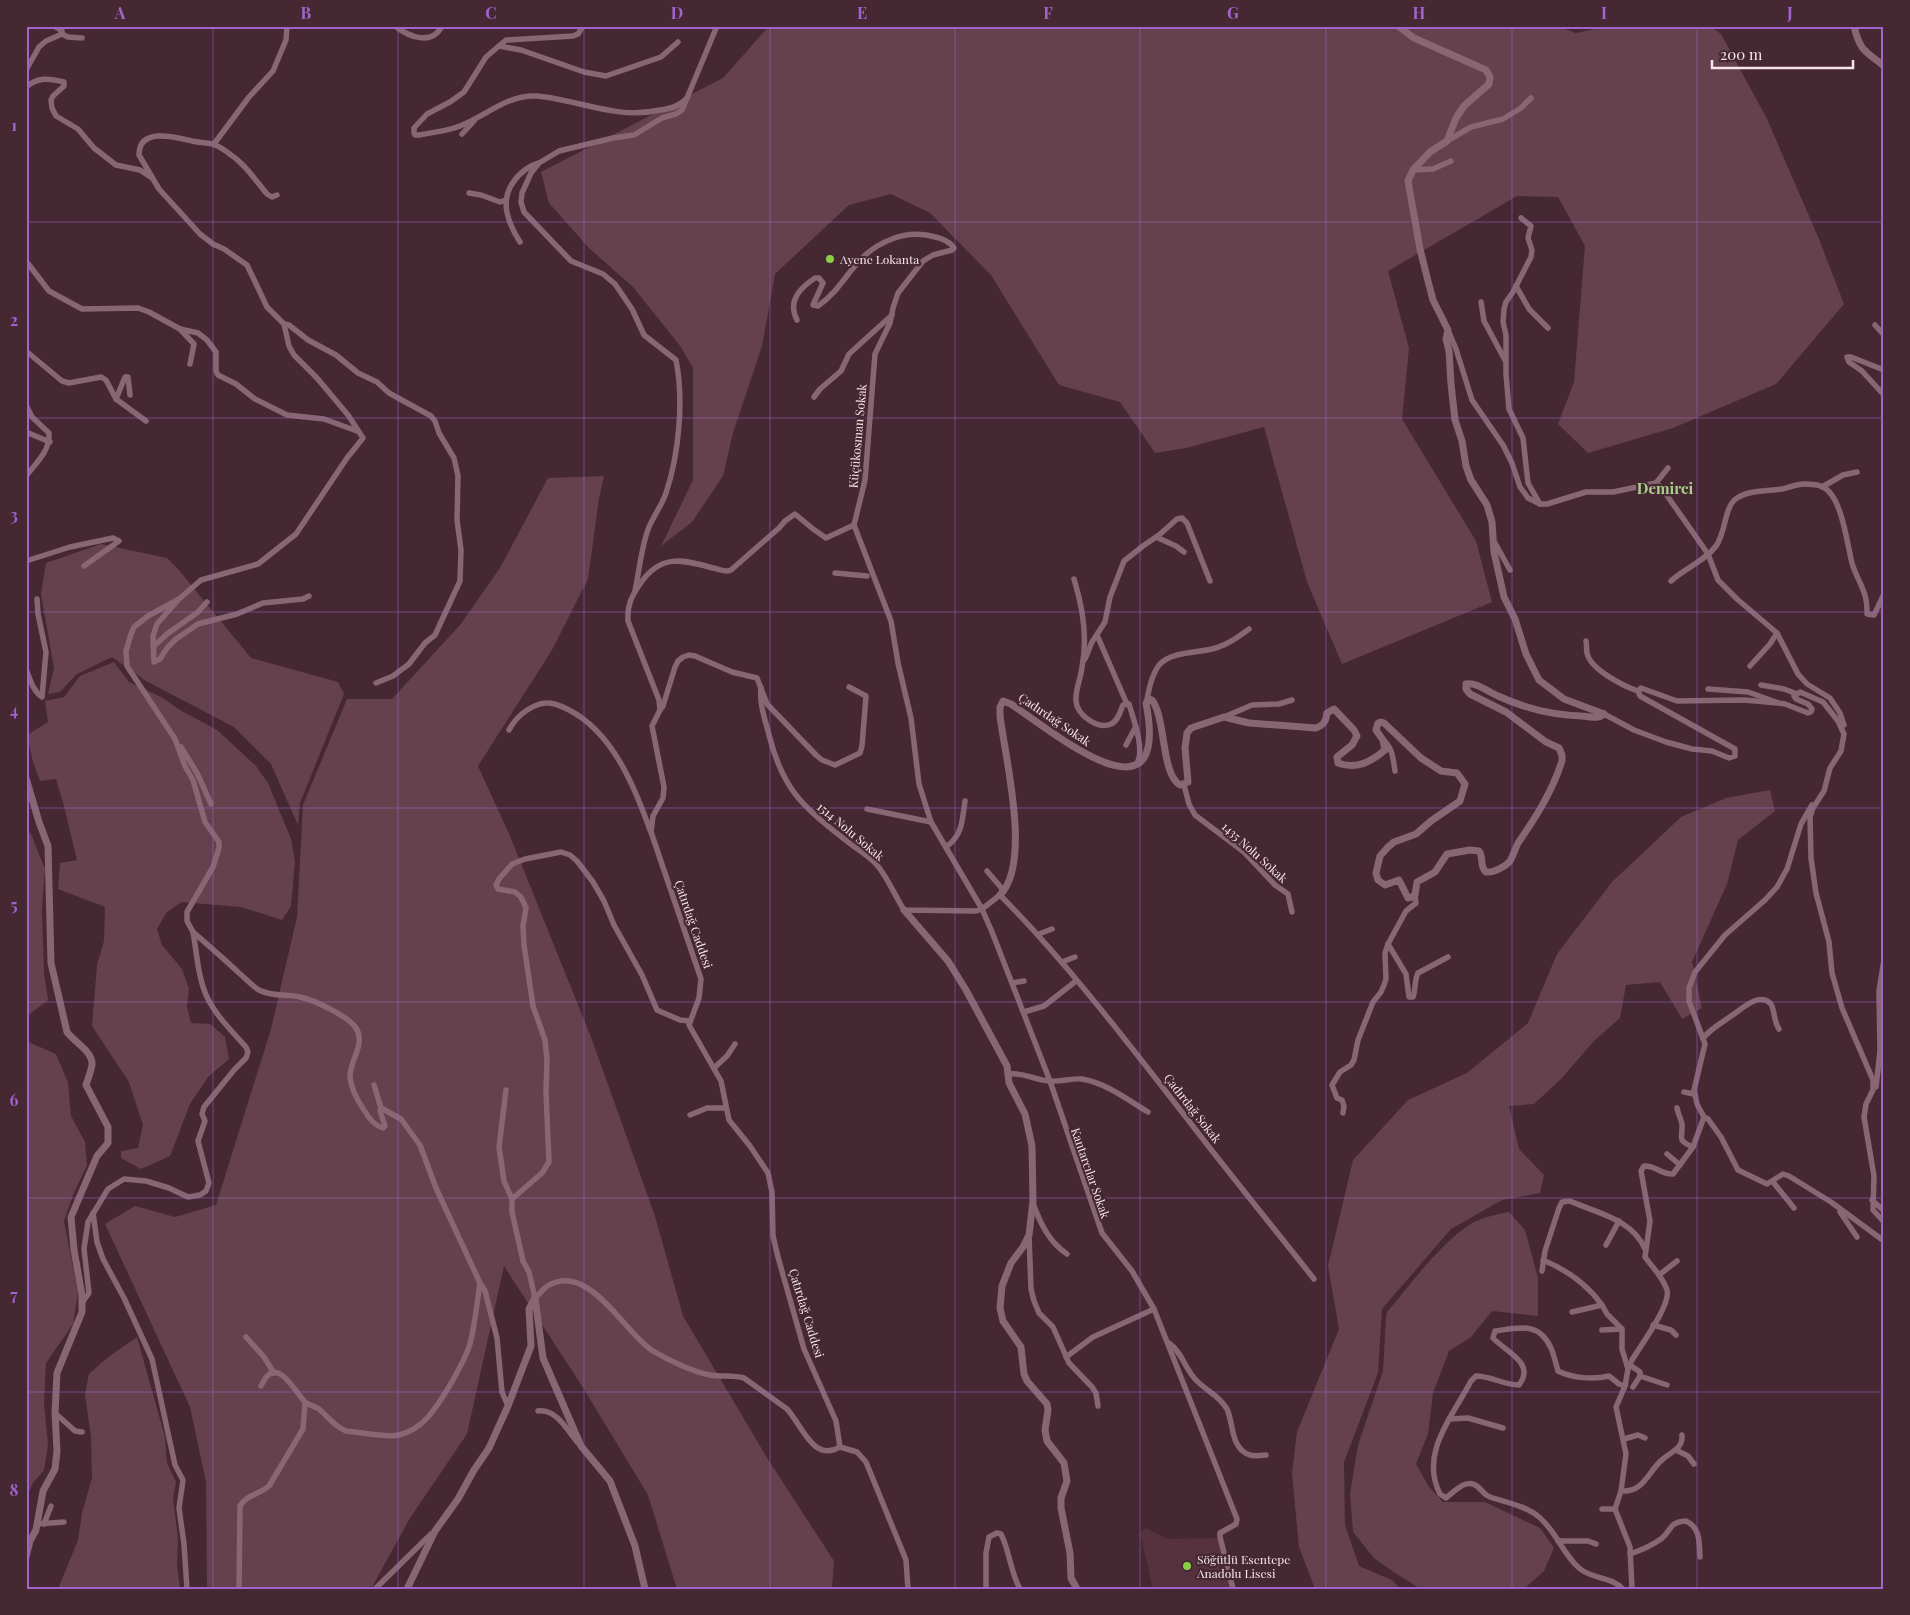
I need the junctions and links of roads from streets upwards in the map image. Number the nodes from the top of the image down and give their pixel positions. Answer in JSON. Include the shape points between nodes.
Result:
{"nodes":[{"id":1,"x":54,"y":26,"type":"edge"},
{"id":2,"x":288,"y":26,"type":"edge"},
{"id":3,"x":395,"y":26,"type":"edge"},
{"id":4,"x":442,"y":26,"type":"edge"},
{"id":5,"x":583,"y":26,"type":"edge"},
{"id":6,"x":717,"y":26,"type":"edge"},
{"id":7,"x":1398,"y":26,"type":"edge"},
{"id":8,"x":1854,"y":26,"type":"edge"},
{"id":9,"x":62,"y":34,"type":"junction"},
{"id":10,"x":82,"y":38,"type":"dead end"},
{"id":11,"x":678,"y":42,"type":"dead end"},
{"id":12,"x":499,"y":46,"type":"junction"},
{"id":13,"x":1884,"y":66,"type":"edge"},
{"id":14,"x":26,"y":70,"type":"edge"},
{"id":15,"x":26,"y":86,"type":"edge"},
{"id":16,"x":687,"y":98,"type":"junction"},
{"id":17,"x":1530,"y":98,"type":"dead end"},
{"id":18,"x":475,"y":120,"type":"junction"},
{"id":19,"x":462,"y":134,"type":"dead end"},
{"id":20,"x":1448,"y":141,"type":"junction"},
{"id":21,"x":214,"y":144,"type":"junction"},
{"id":22,"x":1451,"y":161,"type":"dead end"},
{"id":23,"x":539,"y":163,"type":"junction"},
{"id":24,"x":1413,"y":170,"type":"junction"},
{"id":25,"x":153,"y":179,"type":"junction"},
{"id":26,"x":469,"y":193,"type":"dead end"},
{"id":27,"x":277,"y":196,"type":"dead end"},
{"id":28,"x":506,"y":200,"type":"junction"},
{"id":29,"x":1521,"y":218,"type":"dead end"},
{"id":30,"x":520,"y":242,"type":"dead end"},
{"id":31,"x":26,"y":262,"type":"edge"},
{"id":32,"x":1516,"y":286,"type":"junction"},
{"id":33,"x":1481,"y":302,"type":"dead end"},
{"id":34,"x":892,"y":315,"type":"junction"},
{"id":35,"x":796,"y":320,"type":"dead end"},
{"id":36,"x":284,"y":324,"type":"junction"},
{"id":37,"x":1875,"y":325,"type":"dead end"},
{"id":38,"x":1548,"y":328,"type":"dead end"},
{"id":39,"x":180,"y":329,"type":"junction"},
{"id":40,"x":1448,"y":330,"type":"junction"},
{"id":41,"x":1884,"y":335,"type":"edge"},
{"id":42,"x":26,"y":351,"type":"edge"},
{"id":43,"x":1506,"y":362,"type":"junction"},
{"id":44,"x":190,"y":364,"type":"dead end"},
{"id":45,"x":1884,"y":370,"type":"edge"},
{"id":46,"x":130,"y":395,"type":"dead end"},
{"id":47,"x":1884,"y":395,"type":"edge"},
{"id":48,"x":814,"y":397,"type":"dead end"},
{"id":49,"x":116,"y":399,"type":"junction"},
{"id":50,"x":26,"y":405,"type":"edge"},
{"id":51,"x":146,"y":421,"type":"dead end"},
{"id":52,"x":26,"y":432,"type":"edge"},
{"id":53,"x":361,"y":433,"type":"junction"},
{"id":54,"x":50,"y":442,"type":"junction"},
{"id":55,"x":1668,"y":468,"type":"dead end"},
{"id":56,"x":1857,"y":472,"type":"dead end"},
{"id":57,"x":26,"y":476,"type":"edge"},
{"id":58,"x":1656,"y":483,"type":"junction"},
{"id":59,"x":1822,"y":487,"type":"junction"},
{"id":60,"x":1540,"y":504,"type":"junction"},
{"id":61,"x":854,"y":525,"type":"junction"},
{"id":62,"x":1156,"y":537,"type":"junction"},
{"id":63,"x":1494,"y":542,"type":"junction"},
{"id":64,"x":1184,"y":552,"type":"dead end"},
{"id":65,"x":1708,"y":554,"type":"junction"},
{"id":66,"x":26,"y":561,"type":"edge"},
{"id":67,"x":84,"y":566,"type":"dead end"},
{"id":68,"x":1510,"y":570,"type":"dead end"},
{"id":69,"x":836,"y":573,"type":"dead end"},
{"id":70,"x":867,"y":576,"type":"dead end"},
{"id":71,"x":1074,"y":579,"type":"dead end"},
{"id":72,"x":1210,"y":581,"type":"dead end"},
{"id":73,"x":1671,"y":581,"type":"dead end"},
{"id":74,"x":635,"y":591,"type":"junction"},
{"id":75,"x":1884,"y":594,"type":"edge"},
{"id":76,"x":309,"y":596,"type":"dead end"},
{"id":77,"x":37,"y":599,"type":"dead end"},
{"id":78,"x":179,"y":599,"type":"junction"},
{"id":79,"x":207,"y":602,"type":"dead end"},
{"id":80,"x":1249,"y":629,"type":"dead end"},
{"id":81,"x":1777,"y":633,"type":"junction"},
{"id":82,"x":1097,"y":635,"type":"junction"},
{"id":83,"x":1586,"y":640,"type":"dead end"},
{"id":84,"x":152,"y":647,"type":"junction"},
{"id":85,"x":1083,"y":666,"type":"junction"},
{"id":86,"x":1750,"y":666,"type":"dead end"},
{"id":87,"x":26,"y":669,"type":"edge"},
{"id":88,"x":376,"y":683,"type":"dead end"},
{"id":89,"x":1761,"y":684,"type":"dead end"},
{"id":90,"x":761,"y":687,"type":"junction"},
{"id":91,"x":849,"y":687,"type":"dead end"},
{"id":92,"x":1708,"y":688,"type":"dead end"},
{"id":93,"x":1638,"y":691,"type":"junction"},
{"id":94,"x":1797,"y":694,"type":"junction"},
{"id":95,"x":1147,"y":700,"type":"junction"},
{"id":96,"x":1292,"y":700,"type":"dead end"},
{"id":97,"x":1778,"y":703,"type":"junction"},
{"id":98,"x":1127,"y":704,"type":"junction"},
{"id":99,"x":660,"y":710,"type":"junction"},
{"id":100,"x":1604,"y":714,"type":"junction"},
{"id":101,"x":1224,"y":718,"type":"junction"},
{"id":102,"x":1135,"y":728,"type":"junction"},
{"id":103,"x":509,"y":730,"type":"dead end"},
{"id":104,"x":1844,"y":734,"type":"junction"},
{"id":105,"x":175,"y":739,"type":"junction"},
{"id":106,"x":1383,"y":740,"type":"junction"},
{"id":107,"x":1126,"y":745,"type":"dead end"},
{"id":108,"x":1136,"y":765,"type":"junction"},
{"id":109,"x":1395,"y":771,"type":"dead end"},
{"id":110,"x":26,"y":778,"type":"edge"},
{"id":111,"x":1184,"y":785,"type":"junction"},
{"id":112,"x":1820,"y":797,"type":"junction"},
{"id":113,"x":965,"y":801,"type":"dead end"},
{"id":114,"x":211,"y":804,"type":"dead end"},
{"id":115,"x":867,"y":809,"type":"dead end"},
{"id":116,"x":931,"y":822,"type":"junction"},
{"id":117,"x":651,"y":832,"type":"junction"},
{"id":118,"x":946,"y":847,"type":"junction"},
{"id":119,"x":987,"y":871,"type":"dead end"},
{"id":120,"x":1002,"y":893,"type":"junction"},
{"id":121,"x":1415,"y":894,"type":"junction"},
{"id":122,"x":982,"y":909,"type":"junction"},
{"id":123,"x":904,"y":910,"type":"junction"},
{"id":124,"x":1292,"y":912,"type":"dead end"},
{"id":125,"x":1052,"y":929,"type":"dead end"},
{"id":126,"x":193,"y":932,"type":"junction"},
{"id":127,"x":1039,"y":934,"type":"junction"},
{"id":128,"x":1388,"y":944,"type":"junction"},
{"id":129,"x":1075,"y":957,"type":"dead end"},
{"id":130,"x":1448,"y":958,"type":"dead end"},
{"id":131,"x":1884,"y":960,"type":"edge"},
{"id":132,"x":1062,"y":962,"type":"junction"},
{"id":133,"x":1024,"y":981,"type":"dead end"},
{"id":134,"x":1076,"y":981,"type":"junction"},
{"id":135,"x":1012,"y":983,"type":"junction"},
{"id":136,"x":1024,"y":1012,"type":"junction"},
{"id":137,"x":689,"y":1021,"type":"junction"},
{"id":138,"x":1779,"y":1029,"type":"dead end"},
{"id":139,"x":1703,"y":1038,"type":"junction"},
{"id":140,"x":735,"y":1044,"type":"dead end"},
{"id":141,"x":714,"y":1068,"type":"junction"},
{"id":142,"x":1009,"y":1074,"type":"junction"},
{"id":143,"x":1050,"y":1082,"type":"junction"},
{"id":144,"x":374,"y":1085,"type":"dead end"},
{"id":145,"x":506,"y":1090,"type":"dead end"},
{"id":146,"x":1684,"y":1092,"type":"dead end"},
{"id":147,"x":1872,"y":1093,"type":"junction"},
{"id":148,"x":1694,"y":1094,"type":"junction"},
{"id":149,"x":382,"y":1108,"type":"junction"},
{"id":150,"x":726,"y":1108,"type":"junction"},
{"id":151,"x":1677,"y":1108,"type":"dead end"},
{"id":152,"x":1148,"y":1112,"type":"dead end"},
{"id":153,"x":1343,"y":1113,"type":"dead end"},
{"id":154,"x":690,"y":1116,"type":"dead end"},
{"id":155,"x":1704,"y":1117,"type":"junction"},
{"id":156,"x":1693,"y":1147,"type":"junction"},
{"id":157,"x":1667,"y":1154,"type":"dead end"},
{"id":158,"x":1680,"y":1165,"type":"junction"},
{"id":159,"x":1773,"y":1182,"type":"junction"},
{"id":160,"x":512,"y":1199,"type":"junction"},
{"id":161,"x":1872,"y":1200,"type":"junction"},
{"id":162,"x":1033,"y":1201,"type":"junction"},
{"id":163,"x":1834,"y":1204,"type":"junction"},
{"id":164,"x":1794,"y":1208,"type":"dead end"},
{"id":165,"x":1884,"y":1211,"type":"edge"},
{"id":166,"x":93,"y":1213,"type":"junction"},
{"id":167,"x":1619,"y":1222,"type":"junction"},
{"id":168,"x":1884,"y":1222,"type":"edge"},
{"id":169,"x":1029,"y":1235,"type":"junction"},
{"id":170,"x":1856,"y":1237,"type":"dead end"},
{"id":171,"x":1884,"y":1241,"type":"edge"},
{"id":172,"x":1606,"y":1244,"type":"dead end"},
{"id":173,"x":1645,"y":1249,"type":"junction"},
{"id":174,"x":1067,"y":1254,"type":"dead end"},
{"id":175,"x":1543,"y":1260,"type":"junction"},
{"id":176,"x":1677,"y":1261,"type":"dead end"},
{"id":177,"x":1542,"y":1271,"type":"dead end"},
{"id":178,"x":1659,"y":1275,"type":"junction"},
{"id":179,"x":1314,"y":1279,"type":"dead end"},
{"id":180,"x":480,"y":1283,"type":"junction"},
{"id":181,"x":535,"y":1298,"type":"junction"},
{"id":182,"x":82,"y":1304,"type":"junction"},
{"id":183,"x":1602,"y":1305,"type":"junction"},
{"id":184,"x":1154,"y":1309,"type":"junction"},
{"id":185,"x":1572,"y":1312,"type":"dead end"},
{"id":186,"x":1653,"y":1325,"type":"junction"},
{"id":187,"x":1622,"y":1329,"type":"junction"},
{"id":188,"x":1602,"y":1330,"type":"dead end"},
{"id":189,"x":1676,"y":1335,"type":"dead end"},
{"id":190,"x":246,"y":1337,"type":"dead end"},
{"id":191,"x":1168,"y":1342,"type":"junction"},
{"id":192,"x":1066,"y":1357,"type":"junction"},
{"id":193,"x":1629,"y":1367,"type":"junction"},
{"id":194,"x":274,"y":1373,"type":"junction"},
{"id":195,"x":1640,"y":1376,"type":"junction"},
{"id":196,"x":1666,"y":1385,"type":"dead end"},
{"id":197,"x":261,"y":1386,"type":"dead end"},
{"id":198,"x":1625,"y":1386,"type":"junction"},
{"id":199,"x":1633,"y":1386,"type":"dead end"},
{"id":200,"x":305,"y":1402,"type":"junction"},
{"id":201,"x":508,"y":1406,"type":"junction"},
{"id":202,"x":1098,"y":1406,"type":"dead end"},
{"id":203,"x":538,"y":1411,"type":"dead end"},
{"id":204,"x":55,"y":1413,"type":"junction"},
{"id":205,"x":1450,"y":1419,"type":"junction"},
{"id":206,"x":1503,"y":1428,"type":"dead end"},
{"id":207,"x":82,"y":1432,"type":"dead end"},
{"id":208,"x":1682,"y":1435,"type":"dead end"},
{"id":209,"x":1645,"y":1438,"type":"dead end"},
{"id":210,"x":1624,"y":1439,"type":"junction"},
{"id":211,"x":581,"y":1446,"type":"junction"},
{"id":212,"x":840,"y":1447,"type":"junction"},
{"id":213,"x":1676,"y":1450,"type":"junction"},
{"id":214,"x":1266,"y":1455,"type":"dead end"},
{"id":215,"x":1694,"y":1464,"type":"dead end"},
{"id":216,"x":1621,"y":1492,"type":"junction"},
{"id":217,"x":51,"y":1506,"type":"dead end"},
{"id":218,"x":1602,"y":1509,"type":"dead end"},
{"id":219,"x":1615,"y":1509,"type":"junction"},
{"id":220,"x":64,"y":1522,"type":"dead end"},
{"id":221,"x":41,"y":1524,"type":"junction"},
{"id":222,"x":435,"y":1531,"type":"junction"},
{"id":223,"x":1558,"y":1542,"type":"junction"},
{"id":224,"x":1596,"y":1544,"type":"dead end"},
{"id":225,"x":1630,"y":1554,"type":"junction"},
{"id":226,"x":26,"y":1557,"type":"edge"},
{"id":227,"x":1700,"y":1557,"type":"dead end"},
{"id":228,"x":187,"y":1589,"type":"edge"},
{"id":229,"x":240,"y":1589,"type":"edge"},
{"id":230,"x":375,"y":1589,"type":"edge"},
{"id":231,"x":407,"y":1589,"type":"edge"},
{"id":232,"x":645,"y":1589,"type":"edge"},
{"id":233,"x":908,"y":1589,"type":"edge"},
{"id":234,"x":986,"y":1589,"type":"edge"},
{"id":235,"x":1020,"y":1589,"type":"edge"},
{"id":236,"x":1077,"y":1589,"type":"edge"},
{"id":237,"x":1233,"y":1589,"type":"edge"},
{"id":238,"x":1623,"y":1589,"type":"edge"},
{"id":239,"x":1632,"y":1589,"type":"edge"}],
"edges":[{"from":1,"to":9,"type":"street"},
{"from":2,"to":21,"type":"street","via":[[286,40],[273,70]]},
{"from":3,"to":4,"type":"street","via":[[425,38],[433,37]]},
{"from":5,"to":12,"type":"street","via":[[573,36],[514,38]]},
{"from":6,"to":16,"type":"street"},
{"from":7,"to":20,"type":"street","via":[[1414,38],[1486,70],[1490,77],[1488,84],[1456,118]]},
{"from":8,"to":13,"type":"street","via":[[1863,50]]},
{"from":9,"to":10,"type":"street"},
{"from":9,"to":14,"type":"street","via":[[39,47]]},
{"from":11,"to":12,"type":"street","via":[[660,57],[606,76]]},
{"from":12,"to":18,"type":"street","via":[[486,57],[464,92],[427,114],[414,128],[414,133],[420,135],[458,127]]},
{"from":15,"to":25,"type":"street","via":[[39,79],[64,82],[50,100],[56,116],[78,128],[94,148],[116,165],[140,170]]},
{"from":16,"to":18,"type":"street","via":[[679,106],[633,114],[523,96],[507,101]]},
{"from":16,"to":23,"type":"street","via":[[682,110],[634,135],[559,151]]},
{"from":17,"to":20,"type":"street","via":[[1503,118],[1471,127]]},
{"from":18,"to":19,"type":"street"},
{"from":20,"to":24,"type":"street","via":[[1430,152]]},
{"from":21,"to":25,"type":"street","via":[[168,135],[157,135],[144,142],[139,155]]},
{"from":21,"to":27,"type":"street","via":[[238,161],[267,194]]},
{"from":22,"to":24,"type":"street","via":[[1433,169]]},
{"from":23,"to":28,"type":"street","via":[[517,177]]},
{"from":23,"to":74,"type":"street","via":[[525,185],[521,202],[524,212],[571,260],[603,274],[615,284],[644,335],[676,360],[679,421],[673,465],[666,494],[648,528]]},
{"from":24,"to":40,"type":"street","via":[[1408,181],[1420,249],[1434,300]]},
{"from":25,"to":36,"type":"street","via":[[200,234],[247,265],[267,306]]},
{"from":26,"to":28,"type":"street","via":[[500,202]]},
{"from":28,"to":30,"type":"street","via":[[510,226]]},
{"from":29,"to":32,"type":"street","via":[[1531,226],[1528,238],[1532,250]]},
{"from":31,"to":39,"type":"street","via":[[49,290],[82,309],[138,308]]},
{"from":32,"to":38,"type":"street","via":[[1529,309]]},
{"from":32,"to":43,"type":"street","via":[[1504,309]]},
{"from":33,"to":43,"type":"street","via":[[1484,321]]},
{"from":34,"to":35,"type":"street","name":"Küçükosman Sokak","via":[[898,293],[920,264],[928,257],[954,249],[950,243],[916,233],[881,243],[862,256],[832,294],[818,306],[814,305],[824,282],[815,278],[802,288],[792,306]]},
{"from":34,"to":48,"type":"street","via":[[849,354],[842,371]]},
{"from":34,"to":61,"type":"street","name":"Küçükosman Sokak","via":[[874,357],[865,480]]},
{"from":36,"to":53,"type":"street","via":[[294,355]]},
{"from":36,"to":88,"type":"street","via":[[336,355],[389,393],[431,416],[454,458],[459,488],[460,581],[434,635],[409,664]]},
{"from":37,"to":41,"type":"street"},
{"from":39,"to":44,"type":"street","via":[[194,344]]},
{"from":39,"to":53,"type":"street","via":[[198,333],[207,340],[216,352],[218,375],[255,399],[287,414],[324,419]]},
{"from":40,"to":60,"type":"street","via":[[1472,400],[1503,445],[1524,493]]},
{"from":40,"to":63,"type":"street","via":[[1446,339],[1450,351],[1455,420],[1469,473],[1487,505]]},
{"from":42,"to":49,"type":"street","via":[[62,381],[69,383],[100,377],[106,380]]},
{"from":43,"to":60,"type":"street","via":[[1509,409],[1524,445],[1528,483]]},
{"from":45,"to":47,"type":"street","via":[[1847,357]]},
{"from":46,"to":49,"type":"street","via":[[128,377],[125,376]]},
{"from":49,"to":51,"type":"street"},
{"from":50,"to":54,"type":"street","via":[[32,417],[49,433]]},
{"from":52,"to":54,"type":"street"},
{"from":53,"to":78,"type":"street","via":[[361,442],[296,534],[258,564],[201,580]]},
{"from":54,"to":57,"type":"street"},
{"from":55,"to":58,"type":"street"},
{"from":56,"to":59,"type":"street","via":[[1843,475]]},
{"from":58,"to":60,"type":"street","via":[[1613,492],[1586,492],[1554,503]]},
{"from":58,"to":65,"type":"street"},
{"from":59,"to":65,"type":"street","via":[[1795,484],[1738,497],[1729,508],[1718,545]]},
{"from":59,"to":75,"type":"street","via":[[1836,502],[1853,565],[1866,594],[1867,614],[1874,615]]},
{"from":61,"to":74,"type":"street","via":[[826,538],[796,514],[731,570],[726,572],[701,564],[674,561],[648,572]]},
{"from":61,"to":116,"type":"street","via":[[891,621],[912,718],[919,784]]},
{"from":62,"to":64,"type":"street"},
{"from":62,"to":72,"type":"street","via":[[1182,518]]},
{"from":62,"to":82,"type":"street","via":[[1124,561],[1110,597],[1105,622]]},
{"from":63,"to":68,"type":"street"},
{"from":63,"to":100,"type":"street","via":[[1504,597],[1516,619],[1526,654],[1539,680],[1564,699]]},
{"from":65,"to":73,"type":"street"},
{"from":65,"to":81,"type":"street","via":[[1722,585]]},
{"from":66,"to":67,"type":"street","via":[[70,547],[113,538],[119,541]]},
{"from":69,"to":70,"type":"street"},
{"from":71,"to":85,"type":"street","via":[[1082,608]]},
{"from":74,"to":99,"type":"street","via":[[627,609],[628,621]]},
{"from":76,"to":84,"type":"street","via":[[263,603],[198,624],[181,634],[160,660],[154,662]]},
{"from":77,"to":87,"type":"street","via":[[46,652],[42,697],[38,696]]},
{"from":78,"to":84,"type":"street","via":[[157,624]]},
{"from":78,"to":105,"type":"street","via":[[134,627],[126,651],[127,666]]},
{"from":79,"to":84,"type":"street"},
{"from":80,"to":95,"type":"street","via":[[1218,648],[1172,657],[1160,664],[1153,675]]},
{"from":81,"to":86,"type":"street"},
{"from":81,"to":104,"type":"street","via":[[1802,679],[1830,698],[1840,713]]},
{"from":82,"to":85,"type":"street"},
{"from":82,"to":98,"type":"street"},
{"from":83,"to":93,"type":"street","via":[[1587,653],[1593,665]]},
{"from":85,"to":98,"type":"street","via":[[1076,702],[1079,710],[1090,720],[1110,725]]},
{"from":89,"to":94,"type":"street"},
{"from":90,"to":91,"type":"street","via":[[767,704],[816,756],[834,765],[860,753],[862,746],[866,696]]},
{"from":90,"to":99,"type":"street","via":[[757,678],[689,655],[674,667],[664,706]]},
{"from":90,"to":123,"type":"street","name":"1514 Nolu Sokak","via":[[762,709],[775,758],[786,782],[805,808],[876,864]]},
{"from":92,"to":97,"type":"street","via":[[1744,692]]},
{"from":93,"to":97,"type":"street","via":[[1641,688],[1677,701]]},
{"from":93,"to":100,"type":"street","via":[[1640,696],[1725,742],[1735,749],[1735,756],[1728,758],[1712,751],[1666,742]]},
{"from":94,"to":97,"type":"street","via":[[1794,696],[1796,699],[1810,706],[1811,712]]},
{"from":94,"to":104,"type":"street","via":[[1803,693],[1823,702]]},
{"from":95,"to":108,"type":"street","via":[[1149,743],[1144,757]]},
{"from":95,"to":111,"type":"street","via":[[1154,703],[1174,780]]},
{"from":96,"to":101,"type":"street","via":[[1252,706]]},
{"from":98,"to":102,"type":"street"},
{"from":99,"to":117,"type":"street","via":[[652,726],[664,786]]},
{"from":100,"to":121,"type":"street","via":[[1596,718],[1549,714],[1466,684],[1470,694],[1506,712],[1559,748],[1562,761],[1546,802],[1516,846],[1510,861],[1486,872],[1482,868],[1479,851],[1447,854],[1434,872],[1417,882]]},
{"from":101,"to":106,"type":"street","via":[[1316,728],[1322,726],[1328,713],[1334,710],[1357,736],[1352,745],[1337,757],[1338,763],[1348,767],[1385,750]]},
{"from":101,"to":111,"type":"street","via":[[1191,728],[1187,733],[1188,782]]},
{"from":102,"to":107,"type":"street"},
{"from":102,"to":108,"type":"street","via":[[1140,745]]},
{"from":103,"to":117,"type":"street","name":"Çatırdağ Caddesi","via":[[526,710],[544,703],[557,704],[586,719],[618,760]]},
{"from":104,"to":112,"type":"street","via":[[1841,751],[1830,768]]},
{"from":105,"to":114,"type":"street","via":[[194,767]]},
{"from":105,"to":126,"type":"street","via":[[193,780],[204,822],[219,842],[213,867],[187,912],[187,921]]},
{"from":106,"to":109,"type":"street","via":[[1392,750]]},
{"from":106,"to":121,"type":"street","via":[[1376,730],[1381,722],[1421,758],[1441,771],[1457,773],[1465,784],[1460,801],[1416,834],[1394,842],[1380,856],[1376,873],[1378,880],[1385,885],[1399,880],[1406,896],[1412,898]]},
{"from":108,"to":120,"type":"street","name":"Çadırdağ Sokak","via":[[1120,768],[1103,763],[1003,701],[1000,716],[1015,827],[1014,868]]},
{"from":110,"to":182,"type":"street","via":[[48,846],[51,963],[67,1032],[88,1053],[92,1064],[86,1085],[108,1127],[108,1142],[97,1156],[71,1217]]},
{"from":111,"to":124,"type":"street","name":"1435 Nolu Sokak","via":[[1195,815],[1244,852],[1288,894]]},
{"from":112,"to":139,"type":"street","via":[[1804,818],[1777,888],[1725,935],[1693,975],[1688,998]]},
{"from":112,"to":147,"type":"street","via":[[1810,817],[1814,886],[1829,942],[1832,973],[1842,1008],[1873,1080]]},
{"from":113,"to":118,"type":"street","via":[[959,832]]},
{"from":115,"to":116,"type":"street"},
{"from":116,"to":118,"type":"street"},
{"from":117,"to":137,"type":"street","name":"Çatırdağ Caddesi","via":[[701,979],[699,998]]},
{"from":118,"to":122,"type":"street"},
{"from":119,"to":120,"type":"street"},
{"from":120,"to":122,"type":"street"},
{"from":120,"to":127,"type":"street","name":"Çadırdağ Sokak"},
{"from":121,"to":128,"type":"street","via":[[1416,903],[1406,911]]},
{"from":122,"to":123,"type":"street"},
{"from":122,"to":135,"type":"street","name":"Kantarcılar Sokak"},
{"from":123,"to":142,"type":"street","name":"1514 Nolu Sokak","via":[[948,961],[991,1034]]},
{"from":125,"to":127,"type":"street"},
{"from":126,"to":149,"type":"street","via":[[257,989],[300,997],[349,1021],[357,1029],[359,1042],[350,1076],[354,1093],[367,1114],[383,1128]]},
{"from":126,"to":166,"type":"street","via":[[202,983],[208,998],[248,1052],[204,1107],[205,1121],[198,1141],[209,1183],[206,1191],[188,1197],[146,1181],[124,1179],[108,1189]]},
{"from":127,"to":132,"type":"street","name":"Çadırdağ Sokak"},
{"from":128,"to":130,"type":"street","via":[[1406,974],[1409,997],[1413,997],[1418,973]]},
{"from":128,"to":153,"type":"street","via":[[1382,992],[1373,1002],[1354,1060],[1340,1072],[1332,1085],[1337,1098],[1342,1100]]},
{"from":129,"to":132,"type":"street"},
{"from":131,"to":147,"type":"street","via":[[1879,991],[1880,1051]]},
{"from":132,"to":134,"type":"street","name":"Çadırdağ Sokak"},
{"from":133,"to":135,"type":"street"},
{"from":134,"to":136,"type":"street","via":[[1044,1006]]},
{"from":134,"to":179,"type":"street","name":"Çadırdağ Sokak"},
{"from":135,"to":136,"type":"street","name":"Kantarcılar Sokak"},
{"from":136,"to":143,"type":"street","name":"Kantarcılar Sokak"},
{"from":137,"to":141,"type":"street","name":"Çatırdağ Caddesi","via":[[691,1031]]},
{"from":137,"to":160,"type":"street","via":[[657,1010],[604,901],[577,861],[561,852],[512,864],[496,885],[498,889],[515,892],[526,908],[524,945],[533,1006],[548,1060],[549,1162],[542,1173]]},
{"from":138,"to":139,"type":"street","via":[[1772,1006],[1761,1000],[1751,1002],[1714,1026]]},
{"from":139,"to":148,"type":"street","via":[[1704,1051]]},
{"from":140,"to":141,"type":"street"},
{"from":141,"to":150,"type":"street","name":"Çatırdağ Caddesi","via":[[721,1081]]},
{"from":142,"to":143,"type":"street"},
{"from":142,"to":162,"type":"street","name":"1514 Nolu Sokak","via":[[1009,1083],[1025,1114],[1032,1146]]},
{"from":143,"to":152,"type":"street","via":[[1076,1079],[1095,1083]]},
{"from":143,"to":184,"type":"street","name":"Kantarcılar Sokak","via":[[1102,1234],[1132,1270]]},
{"from":144,"to":149,"type":"street"},
{"from":145,"to":160,"type":"street","via":[[500,1147],[504,1181]]},
{"from":146,"to":148,"type":"street"},
{"from":147,"to":161,"type":"street","via":[[1866,1104],[1864,1121],[1874,1176]]},
{"from":148,"to":155,"type":"street"},
{"from":149,"to":180,"type":"street","via":[[401,1120],[420,1145]]},
{"from":150,"to":154,"type":"street","via":[[707,1108]]},
{"from":150,"to":212,"type":"street","name":"Çatırdağ Caddesi","via":[[729,1120],[768,1173],[778,1257],[804,1349],[836,1421]]},
{"from":151,"to":156,"type":"street","via":[[1682,1124],[1681,1137]]},
{"from":155,"to":156,"type":"street"},
{"from":155,"to":159,"type":"street","via":[[1721,1136],[1738,1170],[1764,1184]]},
{"from":156,"to":158,"type":"street"},
{"from":157,"to":158,"type":"street"},
{"from":158,"to":173,"type":"street","via":[[1673,1174],[1651,1165],[1644,1166],[1641,1171],[1650,1221]]},
{"from":159,"to":163,"type":"street","via":[[1786,1174]]},
{"from":159,"to":164,"type":"street"},
{"from":160,"to":181,"type":"street","via":[[523,1260]]},
{"from":161,"to":165,"type":"street"},
{"from":161,"to":168,"type":"street","via":[[1874,1213]]},
{"from":162,"to":169,"type":"street","name":"1514 Nolu Sokak"},
{"from":162,"to":174,"type":"street","via":[[1039,1221],[1050,1239]]},
{"from":163,"to":170,"type":"street"},
{"from":163,"to":171,"type":"street"},
{"from":166,"to":182,"type":"street","via":[[88,1222],[84,1249],[88,1293]]},
{"from":166,"to":228,"type":"street","via":[[103,1259],[152,1360],[176,1465],[183,1480],[179,1508]]},
{"from":167,"to":172,"type":"street"},
{"from":167,"to":173,"type":"street","via":[[1630,1228]]},
{"from":167,"to":175,"type":"street","via":[[1570,1201],[1562,1202]]},
{"from":169,"to":192,"type":"street","via":[[1032,1295],[1039,1313],[1053,1327]]},
{"from":169,"to":236,"type":"street","via":[[1011,1263],[1002,1286],[1000,1308],[1003,1321],[1021,1347],[1027,1381],[1047,1404],[1047,1440],[1064,1463],[1067,1481],[1061,1508],[1071,1578]]},
{"from":173,"to":178,"type":"street","via":[[1645,1257]]},
{"from":175,"to":177,"type":"street"},
{"from":175,"to":183,"type":"street","via":[[1580,1281]]},
{"from":176,"to":178,"type":"street"},
{"from":178,"to":186,"type":"street","via":[[1668,1292],[1665,1305]]},
{"from":180,"to":200,"type":"street","via":[[469,1347],[429,1416],[409,1432],[398,1435],[346,1432]]},
{"from":180,"to":201,"type":"street","via":[[485,1290],[497,1338],[502,1392]]},
{"from":181,"to":201,"type":"street","via":[[530,1309],[531,1346]]},
{"from":181,"to":211,"type":"street","via":[[543,1358]]},
{"from":181,"to":212,"type":"street","via":[[547,1287],[562,1282],[582,1285],[606,1302],[652,1350],[704,1374],[744,1378],[787,1410],[817,1447],[827,1452]]},
{"from":182,"to":204,"type":"street","via":[[82,1312],[57,1373]]},
{"from":183,"to":185,"type":"street"},
{"from":183,"to":187,"type":"street"},
{"from":184,"to":191,"type":"street","name":"Kantarcılar Sokak"},
{"from":184,"to":192,"type":"street","via":[[1093,1338]]},
{"from":186,"to":189,"type":"street"},
{"from":186,"to":193,"type":"street"},
{"from":187,"to":188,"type":"street"},
{"from":187,"to":193,"type":"street","via":[[1622,1349]]},
{"from":190,"to":194,"type":"street"},
{"from":191,"to":214,"type":"street","via":[[1176,1347],[1194,1379],[1223,1404],[1240,1448],[1250,1455]]},
{"from":191,"to":237,"type":"street","name":"Kantarcılar Sokak","via":[[1237,1519],[1236,1524],[1220,1533]]},
{"from":192,"to":202,"type":"street","via":[[1096,1393]]},
{"from":193,"to":195,"type":"street","via":[[1640,1372]]},
{"from":193,"to":198,"type":"street"},
{"from":194,"to":197,"type":"street"},
{"from":194,"to":200,"type":"street","via":[[286,1377]]},
{"from":195,"to":196,"type":"street"},
{"from":195,"to":199,"type":"street"},
{"from":198,"to":205,"type":"street","via":[[1609,1376],[1597,1378],[1558,1371],[1551,1347],[1534,1329],[1495,1331],[1493,1338],[1519,1360],[1525,1378],[1520,1385],[1513,1385],[1476,1376]]},
{"from":198,"to":210,"type":"street","via":[[1616,1407]]},
{"from":200,"to":229,"type":"street","via":[[303,1429],[269,1486],[246,1498],[240,1506]]},
{"from":201,"to":222,"type":"street","via":[[489,1448]]},
{"from":203,"to":211,"type":"street","via":[[550,1412]]},
{"from":204,"to":207,"type":"street","via":[[75,1431]]},
{"from":204,"to":221,"type":"street","via":[[55,1469],[43,1491]]},
{"from":205,"to":206,"type":"street","via":[[1468,1418]]},
{"from":205,"to":223,"type":"street","via":[[1434,1456],[1434,1475],[1440,1494],[1446,1498],[1470,1482],[1485,1495],[1533,1513]]},
{"from":208,"to":213,"type":"street","via":[[1682,1442]]},
{"from":209,"to":210,"type":"street","via":[[1638,1435]]},
{"from":210,"to":216,"type":"street","via":[[1626,1454]]},
{"from":211,"to":232,"type":"street","via":[[610,1481],[635,1546]]},
{"from":212,"to":233,"type":"street","via":[[856,1452],[866,1462],[906,1560]]},
{"from":213,"to":215,"type":"street","via":[[1688,1456]]},
{"from":213,"to":216,"type":"street","via":[[1662,1460],[1638,1488]]},
{"from":216,"to":219,"type":"street"},
{"from":217,"to":221,"type":"street"},
{"from":218,"to":219,"type":"street"},
{"from":219,"to":225,"type":"street","via":[[1630,1546]]},
{"from":220,"to":221,"type":"street"},
{"from":221,"to":226,"type":"street","via":[[30,1541]]},
{"from":222,"to":230,"type":"street"},
{"from":222,"to":231,"type":"street"},
{"from":223,"to":224,"type":"street","via":[[1588,1541]]},
{"from":223,"to":238,"type":"street","via":[[1574,1564],[1585,1572],[1610,1579]]},
{"from":225,"to":227,"type":"street","via":[[1660,1539],[1673,1524],[1686,1521],[1698,1532]]},
{"from":225,"to":239,"type":"street"},
{"from":234,"to":235,"type":"street","via":[[989,1537],[997,1533],[1006,1544]]}]}
